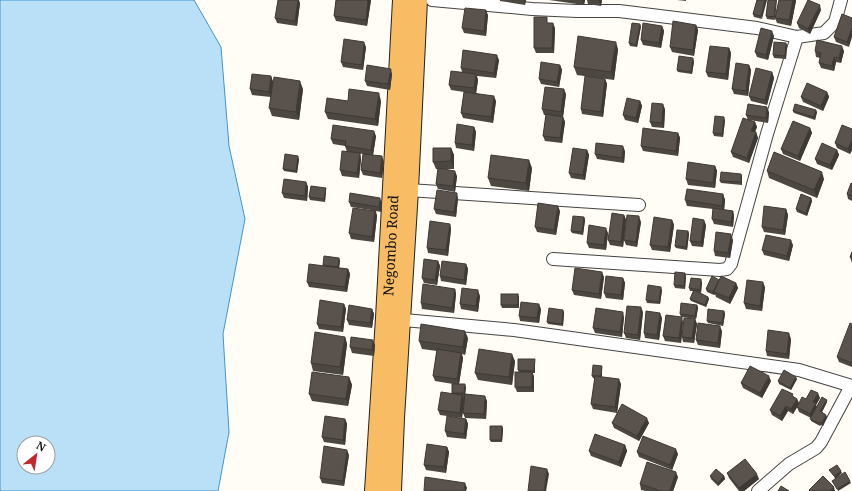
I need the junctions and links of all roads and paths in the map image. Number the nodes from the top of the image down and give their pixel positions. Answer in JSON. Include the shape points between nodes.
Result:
{"nodes":[{"id":1,"x":403,"y":0,"type":"edge"},
{"id":2,"x":417,"y":0,"type":"edge"},
{"id":3,"x":432,"y":0,"type":"edge"},
{"id":4,"x":841,"y":0,"type":"edge"},
{"id":5,"x":620,"y":6,"type":"edge"},
{"id":6,"x":797,"y":37,"type":"junction"},
{"id":7,"x":408,"y":190,"type":"junction"},
{"id":8,"x":639,"y":205,"type":"dead end"},
{"id":9,"x":553,"y":259,"type":"dead end"},
{"id":10,"x":394,"y":319,"type":"junction"},
{"id":11,"x":852,"y":386,"type":"edge"},
{"id":12,"x":375,"y":491,"type":"edge"},
{"id":13,"x":391,"y":491,"type":"edge"},
{"id":14,"x":758,"y":491,"type":"edge"}],
"edges":[{"from":1,"to":10,"type":"highway","name":"Negombo Road"},
{"from":2,"to":7,"type":"highway","name":"Negombo Road"},
{"from":3,"to":5,"type":"street","via":[[577,11]]},
{"from":4,"to":6,"type":"street","via":[[835,22],[824,33]]},
{"from":5,"to":6,"type":"street"},
{"from":6,"to":9,"type":"street","via":[[731,264],[727,269]]},
{"from":7,"to":8,"type":"street"},
{"from":7,"to":10,"type":"highway","name":"Negombo Road"},
{"from":10,"to":11,"type":"street","via":[[514,330],[799,370]]},
{"from":10,"to":12,"type":"highway","name":"Negombo Road"},
{"from":10,"to":13,"type":"highway","name":"Negombo Road"},
{"from":11,"to":14,"type":"street","via":[[816,448],[789,464]]}]}
